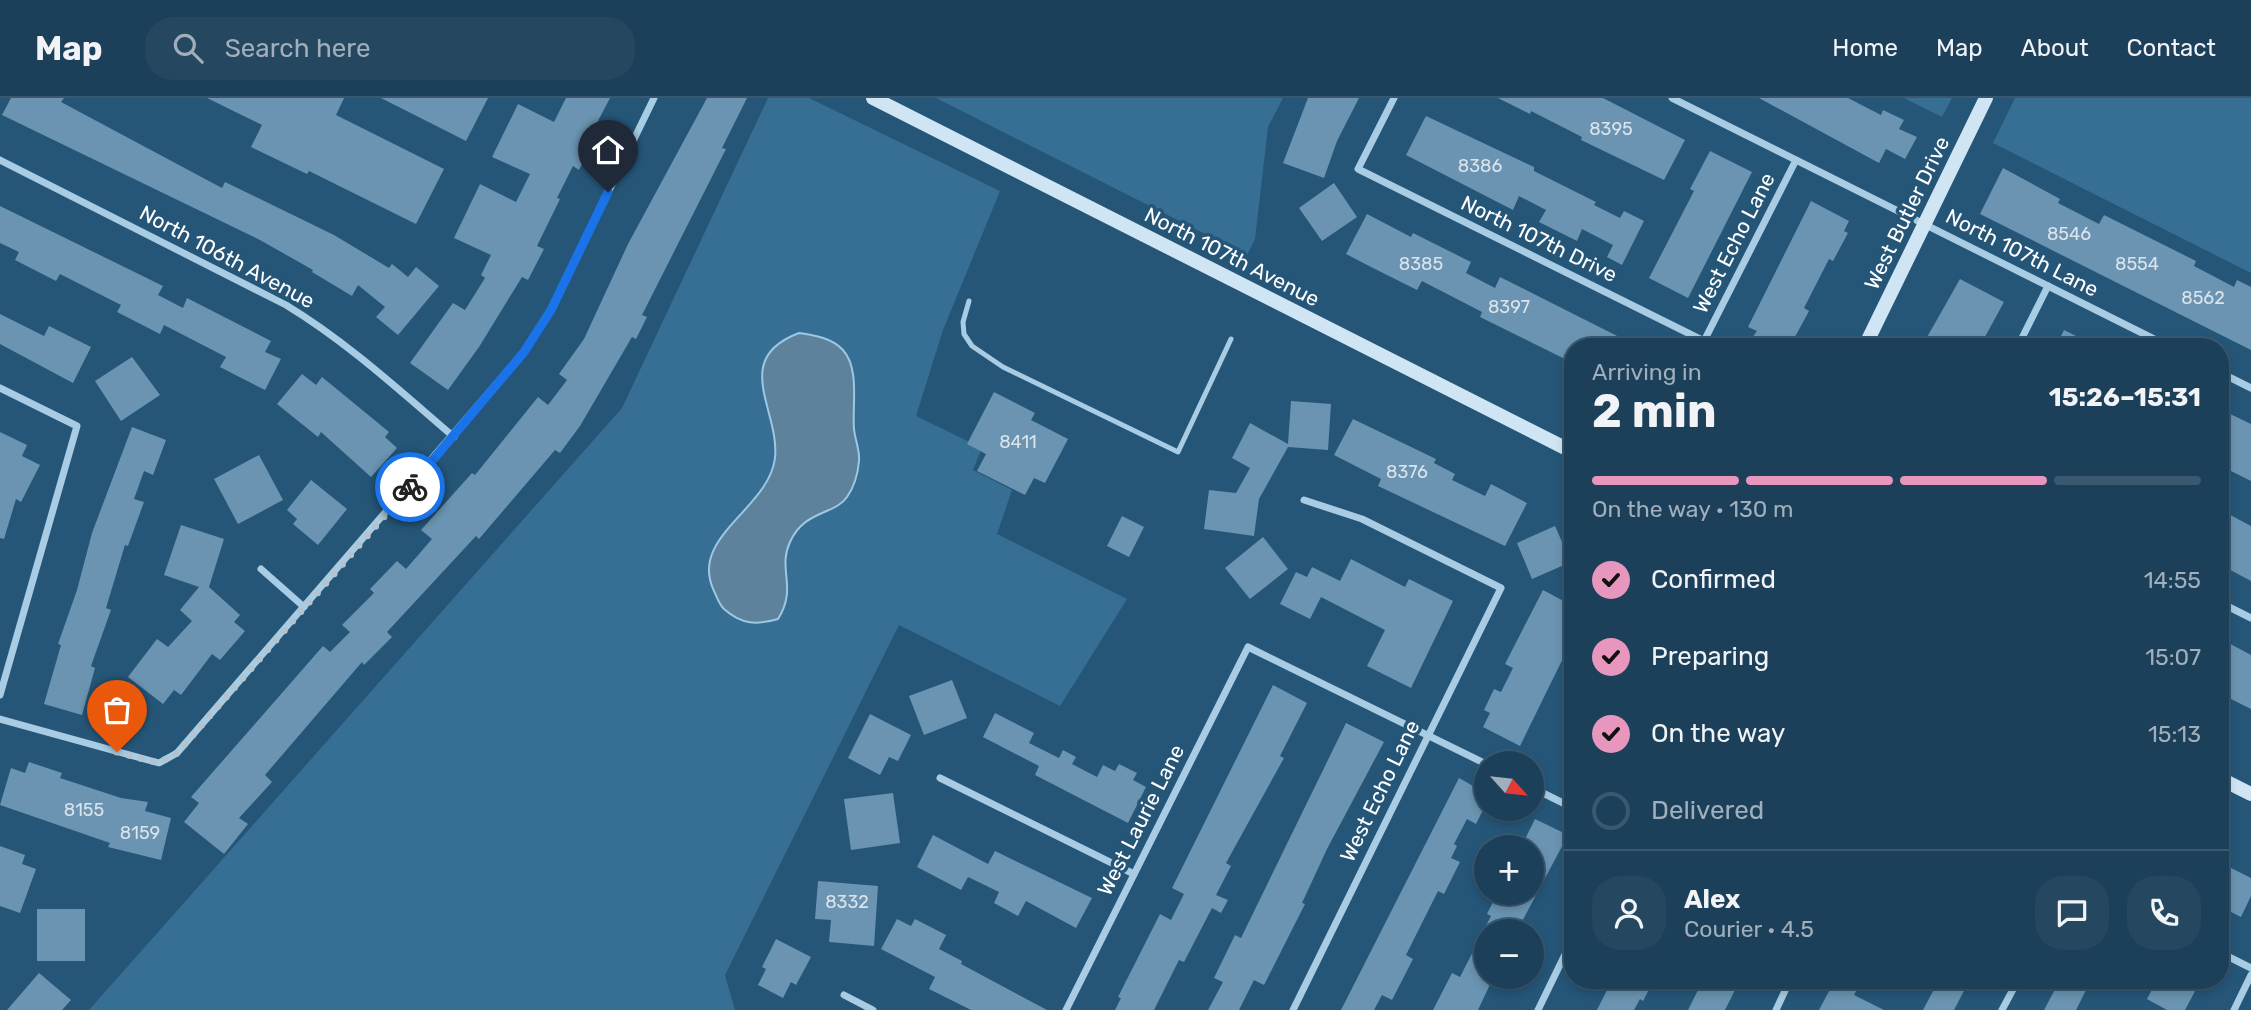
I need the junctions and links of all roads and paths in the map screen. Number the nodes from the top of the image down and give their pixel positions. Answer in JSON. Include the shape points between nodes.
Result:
{"nodes":[{"id":1,"x":654,"y":98,"type":"edge"},
{"id":2,"x":873,"y":98,"type":"edge"},
{"id":3,"x":1394,"y":98,"type":"edge"},
{"id":4,"x":1672,"y":98,"type":"edge"},
{"id":5,"x":1986,"y":98,"type":"edge"},
{"id":6,"x":0,"y":160,"type":"edge"},
{"id":7,"x":1796,"y":160,"type":"junction"},
{"id":8,"x":1925,"y":224,"type":"junction"},
{"id":9,"x":2048,"y":286,"type":"junction"},
{"id":10,"x":970,"y":301,"type":"dead end"},
{"id":11,"x":1698,"y":338,"type":"edge"},
{"id":12,"x":1706,"y":338,"type":"edge"},
{"id":13,"x":1869,"y":338,"type":"edge"},
{"id":14,"x":2022,"y":338,"type":"edge"},
{"id":15,"x":2152,"y":338,"type":"edge"},
{"id":16,"x":1231,"y":339,"type":"dead end"},
{"id":17,"x":2229,"y":377,"type":"edge"},
{"id":18,"x":0,"y":388,"type":"edge"},
{"id":19,"x":2251,"y":388,"type":"edge"},
{"id":20,"x":454,"y":436,"type":"junction"},
{"id":21,"x":1564,"y":447,"type":"edge"},
{"id":22,"x":1304,"y":500,"type":"dead end"},
{"id":23,"x":261,"y":569,"type":"dead end"},
{"id":24,"x":304,"y":607,"type":"junction"},
{"id":25,"x":2229,"y":607,"type":"edge"},
{"id":26,"x":2251,"y":618,"type":"edge"},
{"id":27,"x":0,"y":695,"type":"edge"},
{"id":28,"x":0,"y":719,"type":"edge"},
{"id":29,"x":1427,"y":734,"type":"junction"},
{"id":30,"x":1474,"y":758,"type":"edge"},
{"id":31,"x":940,"y":778,"type":"dead end"},
{"id":32,"x":2229,"y":783,"type":"edge"},
{"id":33,"x":1544,"y":794,"type":"edge"},
{"id":34,"x":2251,"y":794,"type":"edge"},
{"id":35,"x":1564,"y":804,"type":"edge"},
{"id":36,"x":1134,"y":874,"type":"junction"},
{"id":37,"x":1564,"y":957,"type":"edge"},
{"id":38,"x":2229,"y":957,"type":"edge"},
{"id":39,"x":2251,"y":968,"type":"edge"},
{"id":40,"x":2251,"y":975,"type":"edge"},
{"id":41,"x":1786,"y":989,"type":"edge"},
{"id":42,"x":2013,"y":989,"type":"edge"},
{"id":43,"x":844,"y":995,"type":"dead end"},
{"id":44,"x":873,"y":1010,"type":"edge"},
{"id":45,"x":1066,"y":1010,"type":"edge"},
{"id":46,"x":1293,"y":1010,"type":"edge"},
{"id":47,"x":1538,"y":1010,"type":"edge"},
{"id":48,"x":1776,"y":1010,"type":"edge"},
{"id":49,"x":2002,"y":1010,"type":"edge"},
{"id":50,"x":2234,"y":1010,"type":"edge"}],
"edges":[{"from":1,"to":20,"type":"street","via":[[545,321],[503,380]]},
{"from":2,"to":21,"type":"street","name":"North 107th Avenue"},
{"from":3,"to":11,"type":"street","name":"North 107th Drive","via":[[1358,169]]},
{"from":4,"to":7,"type":"street","name":"North 107th Lane"},
{"from":5,"to":8,"type":"street","name":"West Butler Drive"},
{"from":6,"to":20,"type":"street","name":"North 106th Avenue","via":[[297,311],[366,361]]},
{"from":7,"to":8,"type":"street","name":"North 107th Lane"},
{"from":7,"to":12,"type":"street","name":"West Echo Lane"},
{"from":8,"to":9,"type":"street","name":"North 107th Lane"},
{"from":8,"to":13,"type":"street","name":"West Butler Drive"},
{"from":9,"to":14,"type":"street"},
{"from":9,"to":15,"type":"street","name":"North 107th Lane"},
{"from":10,"to":16,"type":"lane","via":[[963,322],[972,346],[1003,367],[1178,452]]},
{"from":17,"to":19,"type":"street"},
{"from":18,"to":27,"type":"street","via":[[77,426]]},
{"from":20,"to":24,"type":"street"},
{"from":22,"to":29,"type":"street","name":"West Echo Lane","via":[[1362,519],[1501,588]]},
{"from":23,"to":24,"type":"street"},
{"from":24,"to":28,"type":"street","via":[[177,753],[159,763]]},
{"from":25,"to":26,"type":"street"},
{"from":29,"to":30,"type":"street"},
{"from":29,"to":36,"type":"street","name":"West Laurie Lane","via":[[1248,647]]},
{"from":29,"to":46,"type":"street","name":"West Echo Lane"},
{"from":31,"to":36,"type":"street"},
{"from":32,"to":34,"type":"street"},
{"from":33,"to":35,"type":"street"},
{"from":36,"to":45,"type":"street","name":"West Laurie Lane"},
{"from":37,"to":47,"type":"street"},
{"from":38,"to":39,"type":"street"},
{"from":40,"to":50,"type":"street"},
{"from":41,"to":48,"type":"street"},
{"from":42,"to":49,"type":"street"},
{"from":43,"to":44,"type":"street"}]}
